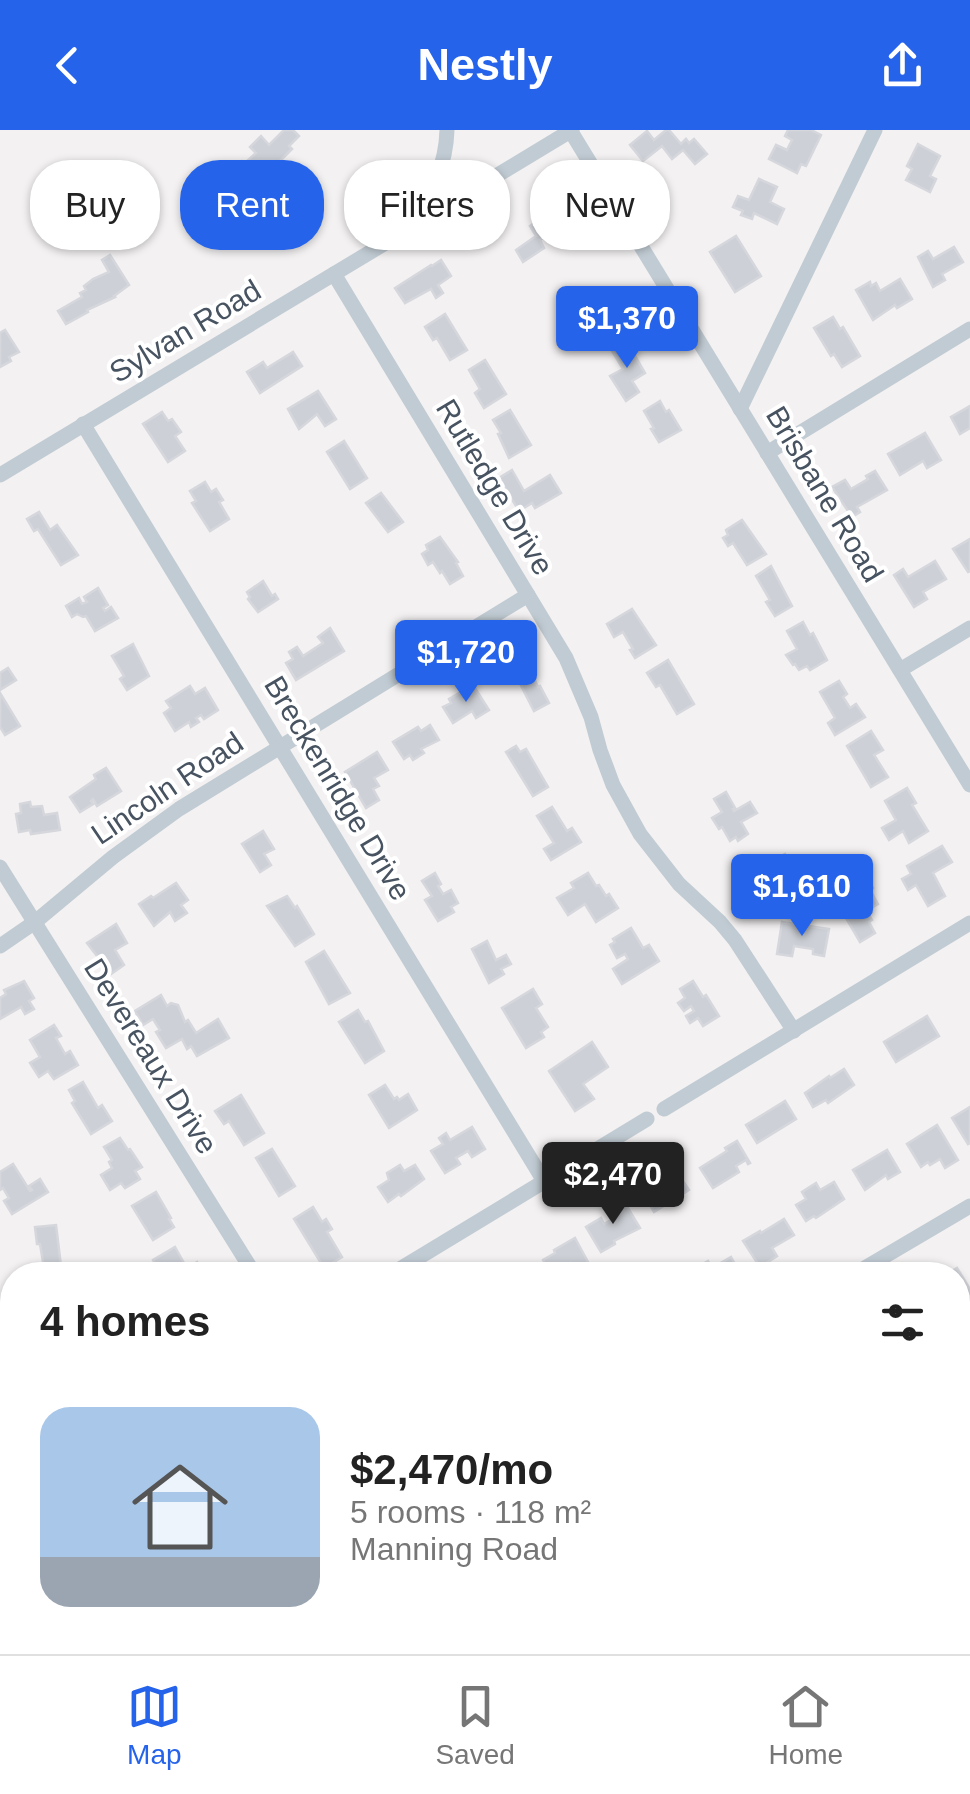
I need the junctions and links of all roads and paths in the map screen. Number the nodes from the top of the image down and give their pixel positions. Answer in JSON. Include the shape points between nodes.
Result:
{"nodes":[{"id":1,"x":447,"y":130,"type":"edge"},
{"id":2,"x":571,"y":130,"type":"edge"},
{"id":3,"x":874,"y":130,"type":"edge"},
{"id":4,"x":443,"y":160,"type":"edge"},
{"id":5,"x":510,"y":167,"type":"edge"},
{"id":6,"x":374,"y":250,"type":"edge"},
{"id":7,"x":334,"y":274,"type":"junction"},
{"id":8,"x":970,"y":329,"type":"edge"},
{"id":9,"x":740,"y":408,"type":"junction"},
{"id":10,"x":83,"y":424,"type":"junction"},
{"id":11,"x":768,"y":453,"type":"junction"},
{"id":12,"x":0,"y":474,"type":"edge"},
{"id":13,"x":528,"y":595,"type":"junction"},
{"id":14,"x":970,"y":628,"type":"edge"},
{"id":15,"x":900,"y":670,"type":"junction"},
{"id":16,"x":280,"y":746,"type":"junction"},
{"id":17,"x":970,"y":785,"type":"edge"},
{"id":18,"x":0,"y":867,"type":"edge"},
{"id":19,"x":34,"y":922,"type":"junction"},
{"id":20,"x":970,"y":922,"type":"edge"},
{"id":21,"x":0,"y":946,"type":"edge"},
{"id":22,"x":794,"y":1031,"type":"junction"},
{"id":23,"x":664,"y":1109,"type":"dead end"},
{"id":24,"x":647,"y":1120,"type":"dead end"},
{"id":25,"x":544,"y":1181,"type":"junction"},
{"id":26,"x":970,"y":1206,"type":"edge"},
{"id":27,"x":247,"y":1262,"type":"edge"},
{"id":28,"x":411,"y":1262,"type":"edge"},
{"id":29,"x":875,"y":1262,"type":"edge"}],
"edges":[{"from":1,"to":4,"type":"street"},
{"from":2,"to":5,"type":"street","name":"Sylvan Road"},
{"from":2,"to":9,"type":"street","name":"Brisbane Road"},
{"from":3,"to":9,"type":"street"},
{"from":6,"to":7,"type":"street","name":"Sylvan Road"},
{"from":7,"to":10,"type":"street","name":"Sylvan Road"},
{"from":7,"to":13,"type":"street","name":"Rutledge Drive"},
{"from":8,"to":11,"type":"street"},
{"from":9,"to":11,"type":"street","name":"Brisbane Road"},
{"from":10,"to":12,"type":"street","name":"Sylvan Road"},
{"from":10,"to":16,"type":"street","name":"Breckenridge Drive"},
{"from":11,"to":15,"type":"street","name":"Brisbane Road"},
{"from":13,"to":16,"type":"street","name":"Lincoln Road"},
{"from":13,"to":22,"type":"street","name":"Rutledge Drive","via":[[577,681],[613,784],[640,834],[735,940]]},
{"from":14,"to":15,"type":"street"},
{"from":15,"to":17,"type":"street","name":"Brisbane Road"},
{"from":16,"to":19,"type":"street","name":"Lincoln Road","via":[[143,834]]},
{"from":16,"to":25,"type":"street","name":"Breckenridge Drive"},
{"from":18,"to":19,"type":"street","name":"Devereaux Drive"},
{"from":19,"to":21,"type":"street","name":"Lincoln Road"},
{"from":19,"to":27,"type":"street","name":"Devereaux Drive"},
{"from":20,"to":22,"type":"street"},
{"from":22,"to":23,"type":"street"},
{"from":24,"to":25,"type":"street"},
{"from":25,"to":28,"type":"street"},
{"from":26,"to":29,"type":"street"}]}
